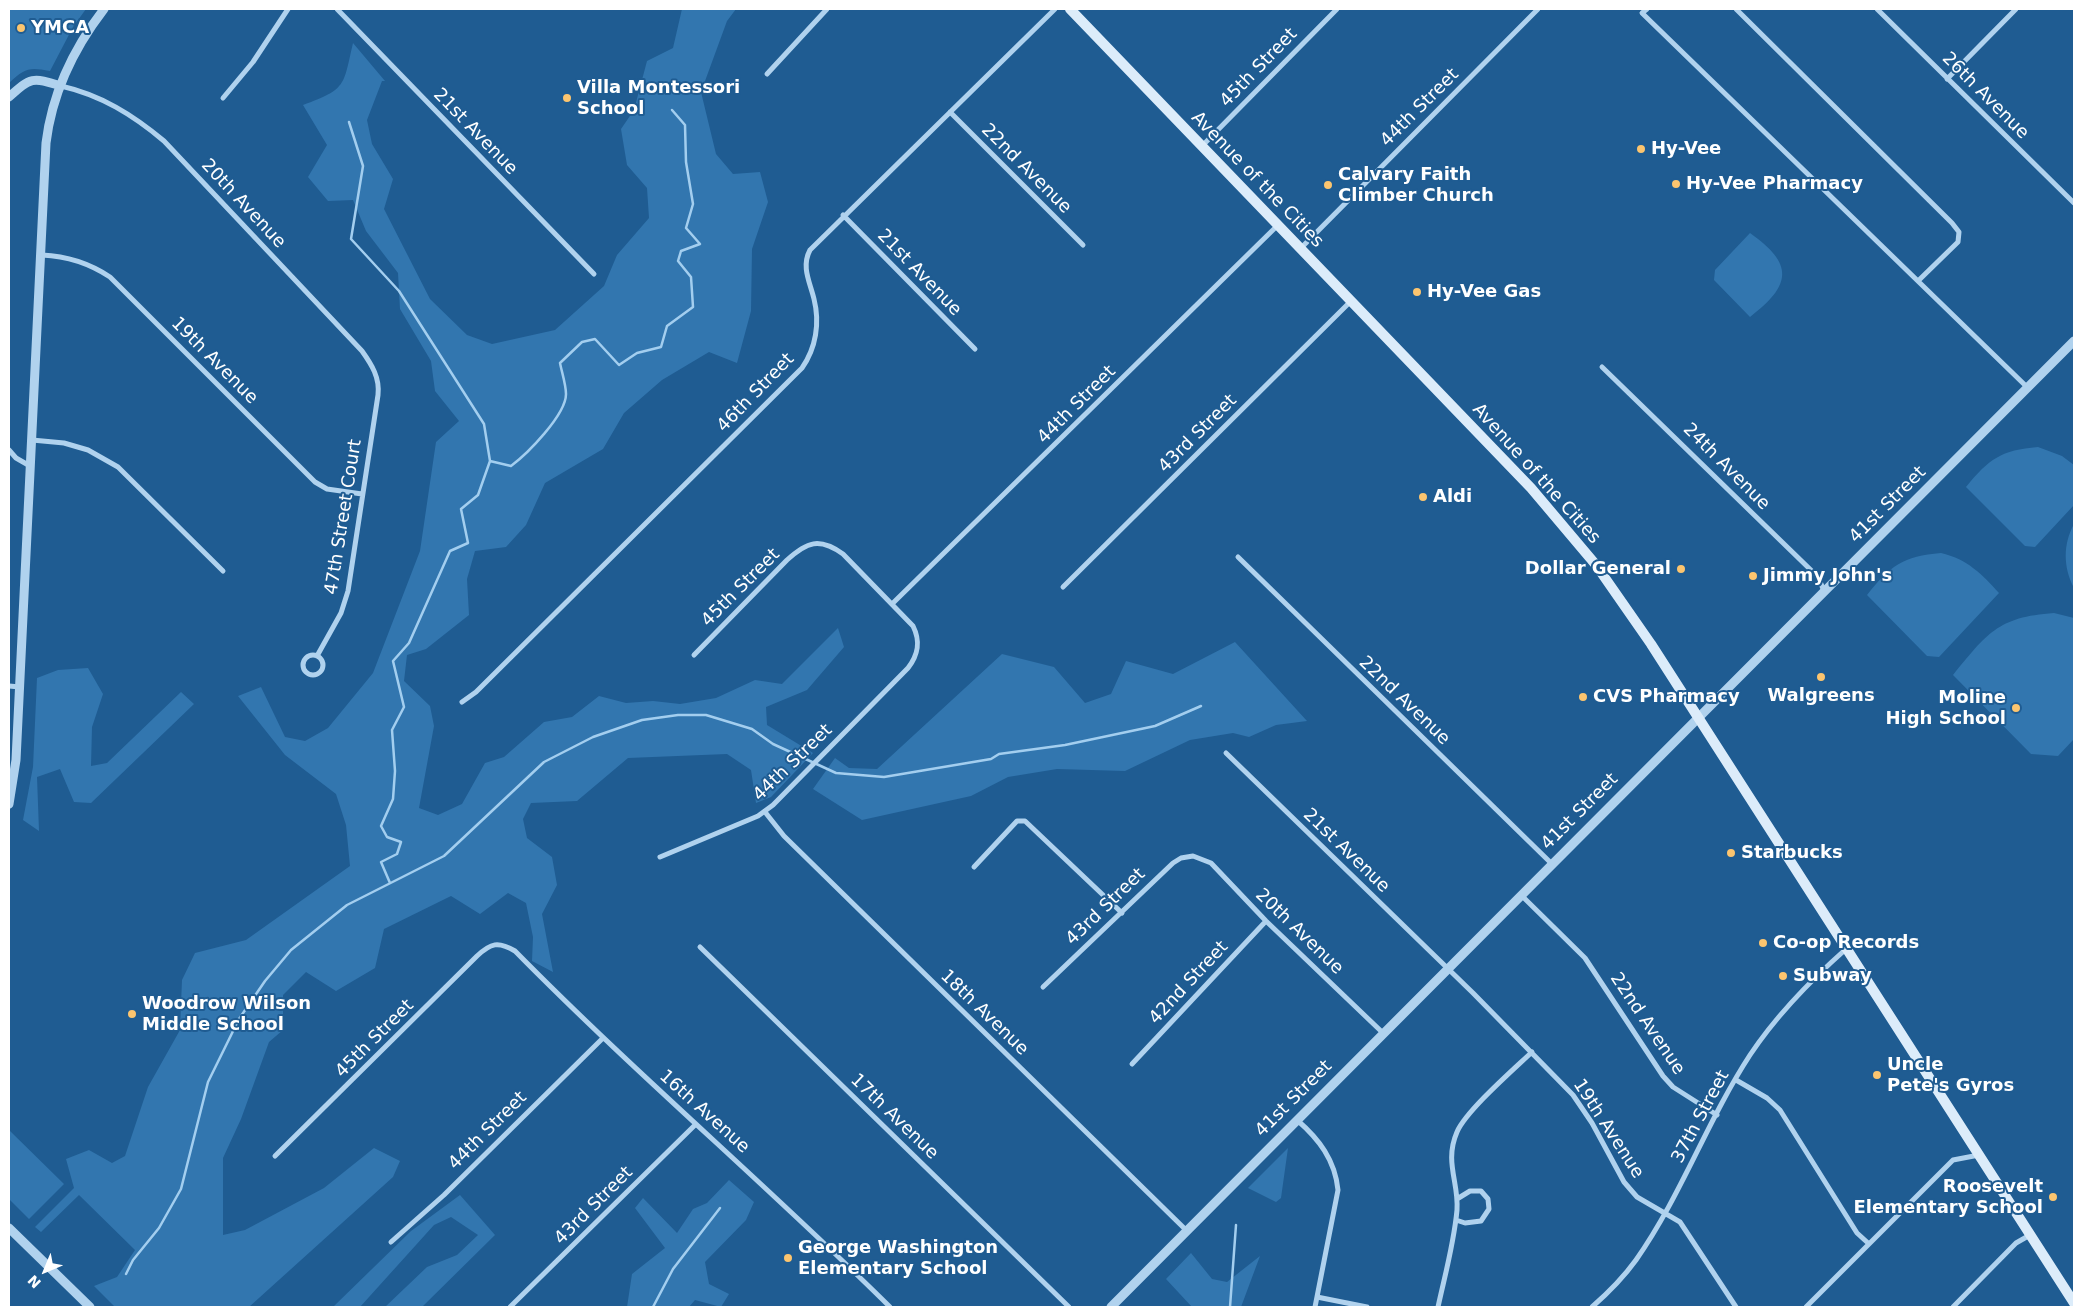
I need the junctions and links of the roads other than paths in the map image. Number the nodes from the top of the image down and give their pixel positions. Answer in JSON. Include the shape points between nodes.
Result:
{"nodes":[{"id":1,"x":104,"y":9,"type":"edge"},
{"id":2,"x":288,"y":9,"type":"edge"},
{"id":3,"x":337,"y":9,"type":"edge"},
{"id":4,"x":827,"y":9,"type":"edge"},
{"id":5,"x":1055,"y":9,"type":"edge"},
{"id":6,"x":1070,"y":9,"type":"edge"},
{"id":7,"x":1337,"y":9,"type":"edge"},
{"id":8,"x":1538,"y":9,"type":"edge"},
{"id":9,"x":1647,"y":9,"type":"edge"},
{"id":10,"x":1736,"y":9,"type":"edge"},
{"id":11,"x":1877,"y":9,"type":"edge"},
{"id":12,"x":2016,"y":9,"type":"edge"},
{"id":13,"x":767,"y":74,"type":"dead end"},
{"id":14,"x":1948,"y":79,"type":"junction"},
{"id":15,"x":61,"y":86,"type":"junction"},
{"id":16,"x":9,"y":97,"type":"edge"},
{"id":17,"x":223,"y":98,"type":"dead end"},
{"id":18,"x":950,"y":112,"type":"junction"},
{"id":19,"x":1202,"y":146,"type":"junction"},
{"id":20,"x":2074,"y":203,"type":"edge"},
{"id":21,"x":843,"y":215,"type":"junction"},
{"id":22,"x":1278,"y":225,"type":"junction"},
{"id":23,"x":1083,"y":244,"type":"dead end"},
{"id":24,"x":1301,"y":248,"type":"junction"},
{"id":25,"x":42,"y":255,"type":"junction"},
{"id":26,"x":594,"y":274,"type":"dead end"},
{"id":27,"x":1918,"y":281,"type":"junction"},
{"id":28,"x":1351,"y":301,"type":"junction"},
{"id":29,"x":2074,"y":341,"type":"edge"},
{"id":30,"x":974,"y":349,"type":"dead end"},
{"id":31,"x":1602,"y":367,"type":"dead end"},
{"id":32,"x":377,"y":377,"type":"joint"},
{"id":33,"x":2028,"y":388,"type":"junction"},
{"id":34,"x":32,"y":440,"type":"junction"},
{"id":35,"x":9,"y":450,"type":"edge"},
{"id":36,"x":31,"y":466,"type":"junction"},
{"id":37,"x":362,"y":494,"type":"junction"},
{"id":38,"x":1238,"y":557,"type":"dead end"},
{"id":39,"x":223,"y":571,"type":"dead end"},
{"id":40,"x":1063,"y":586,"type":"dead end"},
{"id":41,"x":1824,"y":591,"type":"junction"},
{"id":42,"x":893,"y":603,"type":"junction"},
{"id":43,"x":694,"y":655,"type":"dead end"},
{"id":44,"x":317,"y":656,"type":"dead end"},
{"id":45,"x":9,"y":686,"type":"edge"},
{"id":46,"x":20,"y":687,"type":"junction"},
{"id":47,"x":462,"y":702,"type":"dead end"},
{"id":48,"x":1699,"y":716,"type":"junction"},
{"id":49,"x":1226,"y":753,"type":"dead end"},
{"id":50,"x":9,"y":804,"type":"edge"},
{"id":51,"x":765,"y":812,"type":"junction"},
{"id":52,"x":1193,"y":856,"type":"joint"},
{"id":53,"x":660,"y":857,"type":"dead end"},
{"id":54,"x":1552,"y":864,"type":"junction"},
{"id":55,"x":974,"y":867,"type":"dead end"},
{"id":56,"x":1520,"y":895,"type":"junction"},
{"id":57,"x":1122,"y":913,"type":"junction"},
{"id":58,"x":1266,"y":921,"type":"junction"},
{"id":59,"x":495,"y":943,"type":"joint"},
{"id":60,"x":700,"y":947,"type":"dead end"},
{"id":61,"x":1846,"y":949,"type":"junction"},
{"id":62,"x":1447,"y":968,"type":"junction"},
{"id":63,"x":1043,"y":987,"type":"dead end"},
{"id":64,"x":1383,"y":1033,"type":"junction"},
{"id":65,"x":602,"y":1038,"type":"junction"},
{"id":66,"x":1532,"y":1052,"type":"junction"},
{"id":67,"x":1132,"y":1064,"type":"dead end"},
{"id":68,"x":1736,"y":1080,"type":"junction"},
{"id":69,"x":1717,"y":1115,"type":"junction"},
{"id":70,"x":1297,"y":1120,"type":"junction"},
{"id":71,"x":696,"y":1124,"type":"junction"},
{"id":72,"x":1979,"y":1154,"type":"junction"},
{"id":73,"x":275,"y":1156,"type":"dead end"},
{"id":74,"x":1457,"y":1199,"type":"junction"},
{"id":75,"x":1665,"y":1212,"type":"junction"},
{"id":76,"x":1456,"y":1220,"type":"junction"},
{"id":77,"x":9,"y":1228,"type":"edge"},
{"id":78,"x":1187,"y":1231,"type":"junction"},
{"id":79,"x":2030,"y":1235,"type":"junction"},
{"id":80,"x":391,"y":1242,"type":"dead end"},
{"id":81,"x":1868,"y":1243,"type":"junction"},
{"id":82,"x":1317,"y":1297,"type":"junction"},
{"id":83,"x":2074,"y":1303,"type":"edge"},
{"id":84,"x":90,"y":1307,"type":"edge"},
{"id":85,"x":510,"y":1307,"type":"edge"},
{"id":86,"x":890,"y":1307,"type":"edge"},
{"id":87,"x":1069,"y":1307,"type":"edge"},
{"id":88,"x":1111,"y":1307,"type":"edge"},
{"id":89,"x":1315,"y":1307,"type":"edge"},
{"id":90,"x":1367,"y":1307,"type":"edge"},
{"id":91,"x":1438,"y":1307,"type":"edge"},
{"id":92,"x":1592,"y":1307,"type":"edge"},
{"id":93,"x":1736,"y":1307,"type":"edge"},
{"id":94,"x":1806,"y":1307,"type":"edge"},
{"id":95,"x":1953,"y":1307,"type":"edge"}],
"edges":[{"from":1,"to":15,"type":"street","via":[[84,37]]},
{"from":2,"to":17,"type":"street","via":[[248,69]]},
{"from":3,"to":26,"type":"street","name":"21st Avenue"},
{"from":4,"to":13,"type":"street"},
{"from":5,"to":18,"type":"street","name":"46th Street"},
{"from":6,"to":19,"type":"main road","name":"Avenue of the Cities"},
{"from":7,"to":19,"type":"street","name":"45th Street"},
{"from":8,"to":24,"type":"street","name":"44th Street"},
{"from":9,"to":27,"type":"street","via":[[1642,13]]},
{"from":10,"to":27,"type":"street","via":[[1959,232],[1958,242]]},
{"from":11,"to":14,"type":"street","name":"26th Avenue"},
{"from":12,"to":14,"type":"street"},
{"from":14,"to":20,"type":"street","name":"26th Avenue"},
{"from":15,"to":16,"type":"street","via":[[32,79]]},
{"from":15,"to":25,"type":"street","via":[[54,98],[46,143]]},
{"from":15,"to":32,"type":"street","name":"20th Avenue","via":[[111,104],[164,141],[362,351]]},
{"from":18,"to":21,"type":"street","name":"46th Street"},
{"from":18,"to":23,"type":"street","name":"22nd Avenue"},
{"from":19,"to":22,"type":"main road","name":"Avenue of the Cities"},
{"from":21,"to":30,"type":"street","name":"21st Avenue"},
{"from":21,"to":47,"type":"street","name":"46th Street","via":[[814,244],[807,256],[806,269],[817,320],[814,342],[802,368],[476,692]]},
{"from":22,"to":24,"type":"main road","name":"Avenue of the Cities"},
{"from":22,"to":42,"type":"street","name":"44th Street"},
{"from":24,"to":28,"type":"main road","name":"Avenue of the Cities"},
{"from":25,"to":34,"type":"street"},
{"from":25,"to":37,"type":"street","name":"19th Avenue","via":[[67,258],[94,267],[110,277],[315,482],[327,489]]},
{"from":27,"to":33,"type":"street"},
{"from":28,"to":40,"type":"street","name":"43rd Street"},
{"from":28,"to":48,"type":"main road","name":"Avenue of the Cities","via":[[1563,524],[1620,598]]},
{"from":29,"to":33,"type":"street","name":"41st Street"},
{"from":31,"to":41,"type":"street","name":"24th Avenue","via":[[1818,577]]},
{"from":32,"to":37,"type":"street","name":"47th Street Court","via":[[378,395]]},
{"from":33,"to":41,"type":"street","name":"41st Street"},
{"from":34,"to":36,"type":"street"},
{"from":34,"to":39,"type":"street","via":[[64,443],[88,450],[118,467]]},
{"from":35,"to":36,"type":"street"},
{"from":36,"to":46,"type":"street"},
{"from":37,"to":44,"type":"street","name":"47th Street Court","via":[[348,592],[341,613]]},
{"from":38,"to":54,"type":"street","name":"22nd Avenue"},
{"from":41,"to":48,"type":"street","name":"41st Street"},
{"from":42,"to":43,"type":"street","name":"45th Street","via":[[838,551],[824,543],[810,544],[786,560]]},
{"from":42,"to":51,"type":"street","name":"44th Street","via":[[913,626],[918,639],[917,651],[908,668]]},
{"from":45,"to":46,"type":"street"},
{"from":46,"to":50,"type":"street","via":[[16,760]]},
{"from":48,"to":54,"type":"street","name":"41st Street"},
{"from":48,"to":61,"type":"main road","name":"Avenue of the Cities"},
{"from":49,"to":62,"type":"street","name":"21st Avenue"},
{"from":51,"to":53,"type":"street","name":"44th Street"},
{"from":51,"to":78,"type":"street","name":"18th Avenue","via":[[784,836]]},
{"from":52,"to":57,"type":"street","name":"43rd Street","via":[[1173,863]]},
{"from":52,"to":58,"type":"street","name":"20th Avenue","via":[[1211,863]]},
{"from":54,"to":56,"type":"street","name":"41st Street"},
{"from":55,"to":57,"type":"street","via":[[1021,820],[1034,827]]},
{"from":56,"to":62,"type":"street","name":"41st Street"},
{"from":56,"to":69,"type":"street","name":"22nd Avenue","via":[[1584,958],[1663,1076],[1674,1088]]},
{"from":57,"to":63,"type":"street","name":"43rd Street"},
{"from":58,"to":64,"type":"street","name":"20th Avenue"},
{"from":58,"to":67,"type":"street","name":"42nd Street"},
{"from":59,"to":65,"type":"street","name":"16th Avenue","via":[[515,951]]},
{"from":59,"to":73,"type":"street","name":"45th Street","via":[[481,952]]},
{"from":60,"to":87,"type":"street","name":"17th Avenue"},
{"from":61,"to":68,"type":"street","name":"37th Street","via":[[1771,1026]]},
{"from":61,"to":72,"type":"main road","name":"Avenue of the Cities"},
{"from":62,"to":64,"type":"street","name":"41st Street"},
{"from":62,"to":66,"type":"street","name":"19th Avenue"},
{"from":64,"to":70,"type":"street","name":"41st Street"},
{"from":65,"to":71,"type":"street","name":"16th Avenue"},
{"from":65,"to":80,"type":"street","name":"44th Street","via":[[444,1195]]},
{"from":66,"to":74,"type":"street","via":[[1466,1117],[1457,1132],[1450,1165]]},
{"from":66,"to":75,"type":"street","name":"19th Avenue","via":[[1573,1095],[1624,1182],[1637,1197]]},
{"from":68,"to":69,"type":"street","name":"37th Street"},
{"from":68,"to":81,"type":"street","via":[[1767,1098],[1780,1110],[1857,1233]]},
{"from":69,"to":75,"type":"street","name":"37th Street"},
{"from":70,"to":78,"type":"street","name":"41st Street"},
{"from":70,"to":82,"type":"street","via":[[1327,1153],[1337,1180],[1338,1199]]},
{"from":71,"to":85,"type":"street","name":"43rd Street"},
{"from":71,"to":86,"type":"street","name":"16th Avenue"},
{"from":72,"to":79,"type":"main road","name":"Avenue of the Cities"},
{"from":72,"to":81,"type":"street","via":[[1953,1160]]},
{"from":74,"to":76,"type":"street"},
{"from":74,"to":76,"type":"street","via":[[1470,1191],[1481,1191],[1488,1199],[1489,1209],[1481,1221],[1465,1223]]},
{"from":75,"to":92,"type":"street","name":"37th Street","via":[[1636,1260]]},
{"from":75,"to":93,"type":"street","name":"19th Avenue","via":[[1675,1217],[1687,1231]]},
{"from":76,"to":91,"type":"street"},
{"from":77,"to":84,"type":"street"},
{"from":78,"to":88,"type":"street","name":"41st Street"},
{"from":79,"to":83,"type":"main road","name":"Avenue of the Cities"},
{"from":79,"to":95,"type":"street","via":[[2016,1244]]},
{"from":81,"to":94,"type":"street"},
{"from":82,"to":89,"type":"street"},
{"from":82,"to":90,"type":"street"}]}
